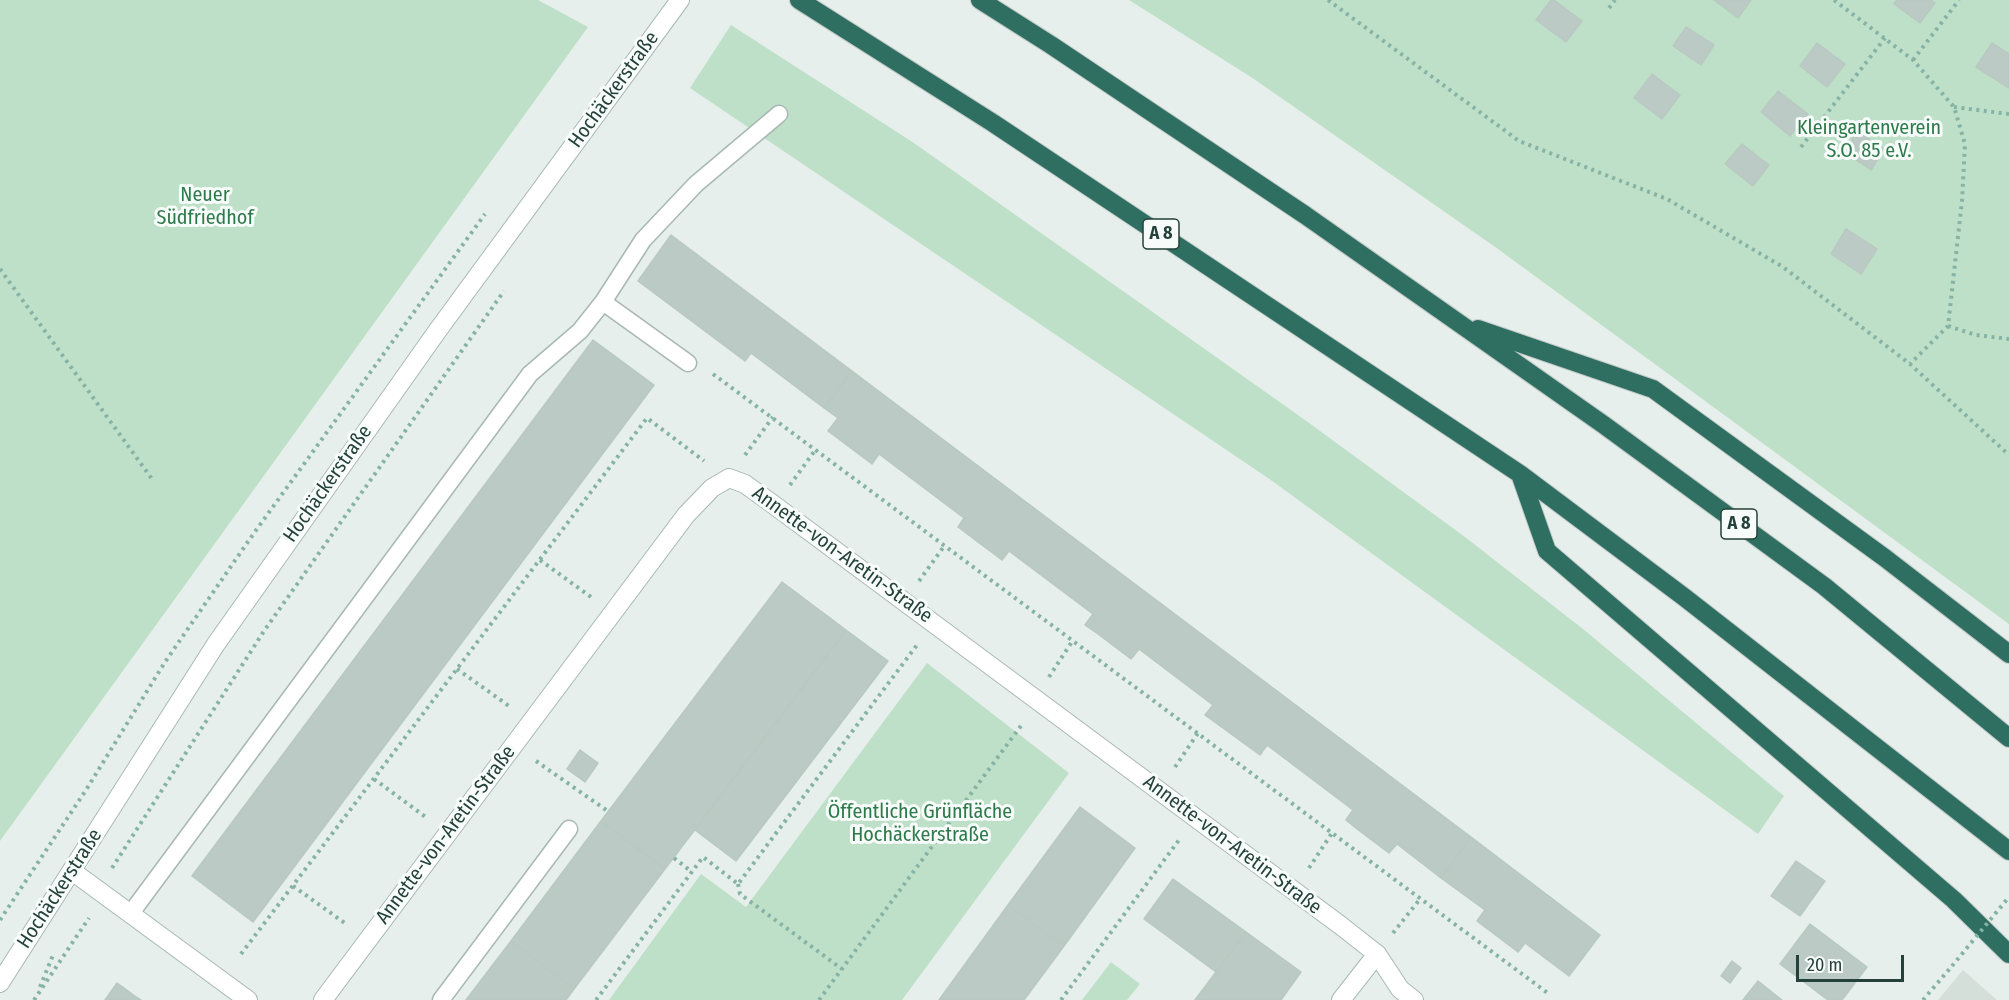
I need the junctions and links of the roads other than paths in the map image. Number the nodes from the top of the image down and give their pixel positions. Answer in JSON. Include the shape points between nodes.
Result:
{"nodes":[{"id":1,"x":680,"y":0,"type":"edge"},
{"id":2,"x":799,"y":0,"type":"edge"},
{"id":3,"x":980,"y":0,"type":"edge"},
{"id":4,"x":779,"y":114,"type":"dead end"},
{"id":5,"x":603,"y":302,"type":"junction"},
{"id":6,"x":1460,"y":323,"type":"junction"},
{"id":7,"x":688,"y":363,"type":"road end"},
{"id":8,"x":1520,"y":474,"type":"junction"},
{"id":9,"x":2009,"y":654,"type":"edge"},
{"id":10,"x":2009,"y":738,"type":"edge"},
{"id":11,"x":569,"y":829,"type":"dead end"},
{"id":12,"x":2009,"y":851,"type":"edge"},
{"id":13,"x":72,"y":871,"type":"junction"},
{"id":14,"x":131,"y":912,"type":"junction"},
{"id":15,"x":1377,"y":954,"type":"junction"},
{"id":16,"x":2009,"y":954,"type":"edge"},
{"id":17,"x":0,"y":983,"type":"edge"},
{"id":18,"x":248,"y":1000,"type":"edge"},
{"id":19,"x":323,"y":1000,"type":"edge"},
{"id":20,"x":441,"y":1000,"type":"edge"},
{"id":21,"x":1341,"y":1000,"type":"edge"},
{"id":22,"x":1414,"y":1000,"type":"edge"}],
"edges":[{"from":1,"to":13,"type":"street","name":"Hochäckerstraße","via":[[278,555],[216,644]]},
{"from":2,"to":8,"type":"highway","number":"A 8","via":[[993,123]]},
{"from":3,"to":6,"type":"highway","number":"A 8","via":[[1295,208]]},
{"from":4,"to":5,"type":"lane","via":[[696,184],[643,240]]},
{"from":5,"to":7,"type":"lane"},
{"from":5,"to":14,"type":"lane","via":[[580,331],[530,374]]},
{"from":6,"to":9,"type":"highway","via":[[1653,389]]},
{"from":6,"to":10,"type":"highway","number":"A 8","via":[[1824,586]]},
{"from":8,"to":12,"type":"highway","number":"A 8"},
{"from":8,"to":16,"type":"highway","via":[[1547,551],[1954,900]]},
{"from":11,"to":20,"type":"lane"},
{"from":13,"to":14,"type":"street"},
{"from":13,"to":17,"type":"street","name":"Hochäckerstraße"},
{"from":14,"to":18,"type":"street"},
{"from":15,"to":19,"type":"street","name":"Annette-von-Aretin-Straße","via":[[774,505],[745,484],[729,478],[712,488],[686,515]]},
{"from":15,"to":21,"type":"street"},
{"from":15,"to":22,"type":"street","name":"Annette-von-Aretin-Straße","via":[[1400,989]]}]}
